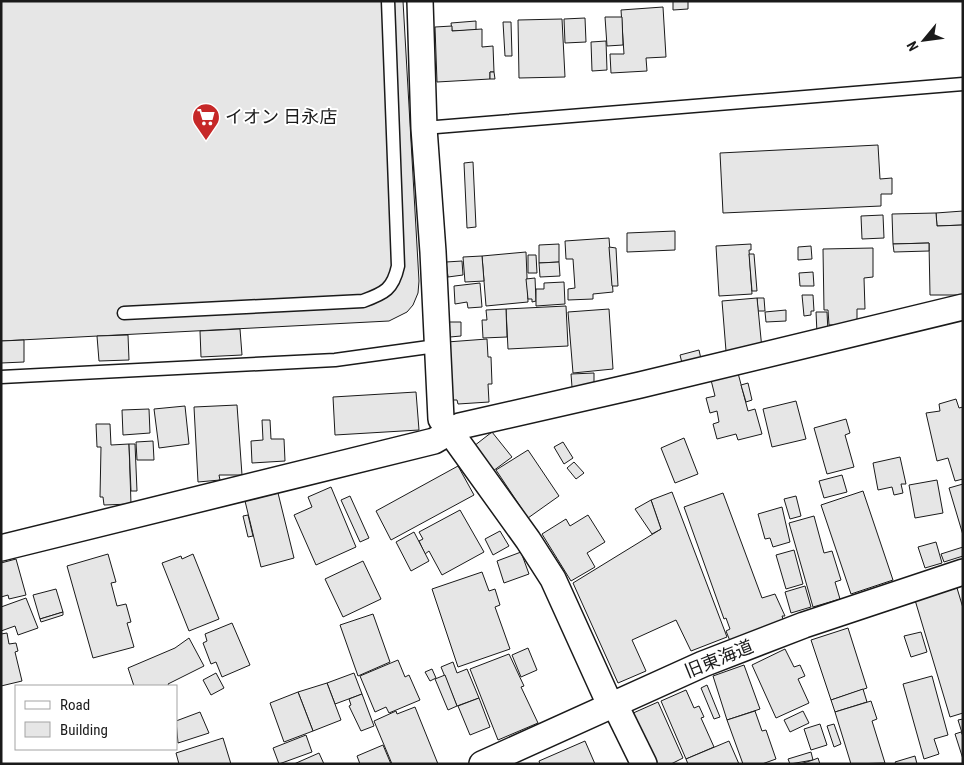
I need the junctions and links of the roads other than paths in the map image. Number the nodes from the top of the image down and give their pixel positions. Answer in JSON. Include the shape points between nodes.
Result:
{"nodes":[{"id":1,"x":388,"y":1,"type":"edge"},
{"id":2,"x":420,"y":1,"type":"edge"},
{"id":3,"x":963,"y":84,"type":"edge"},
{"id":4,"x":424,"y":128,"type":"junction"},
{"id":5,"x":963,"y":307,"type":"edge"},
{"id":6,"x":124,"y":313,"type":"dead end"},
{"id":7,"x":436,"y":346,"type":"junction"},
{"id":8,"x":1,"y":377,"type":"edge"},
{"id":9,"x":450,"y":432,"type":"junction"},
{"id":10,"x":1,"y":548,"type":"edge"},
{"id":11,"x":963,"y":572,"type":"edge"},
{"id":12,"x":613,"y":706,"type":"junction"},
{"id":13,"x":482,"y":764,"type":"edge"},
{"id":14,"x":644,"y":764,"type":"edge"}],
"edges":[{"from":1,"to":6,"type":"lane","via":[[398,266],[395,282],[382,294],[363,301]]},
{"from":2,"to":4,"type":"street"},
{"from":3,"to":4,"type":"lane"},
{"from":4,"to":7,"type":"street"},
{"from":5,"to":9,"type":"street","via":[[460,426]]},
{"from":7,"to":8,"type":"lane","via":[[335,360]]},
{"from":7,"to":9,"type":"street","via":[[441,419]]},
{"from":9,"to":10,"type":"street","via":[[434,441]]},
{"from":9,"to":12,"type":"street","via":[[553,579]]},
{"from":11,"to":12,"type":"street","name":"旧東海道","via":[[795,628],[703,664]]},
{"from":12,"to":13,"type":"street","name":"旧東海道"},
{"from":12,"to":14,"type":"street"}]}
